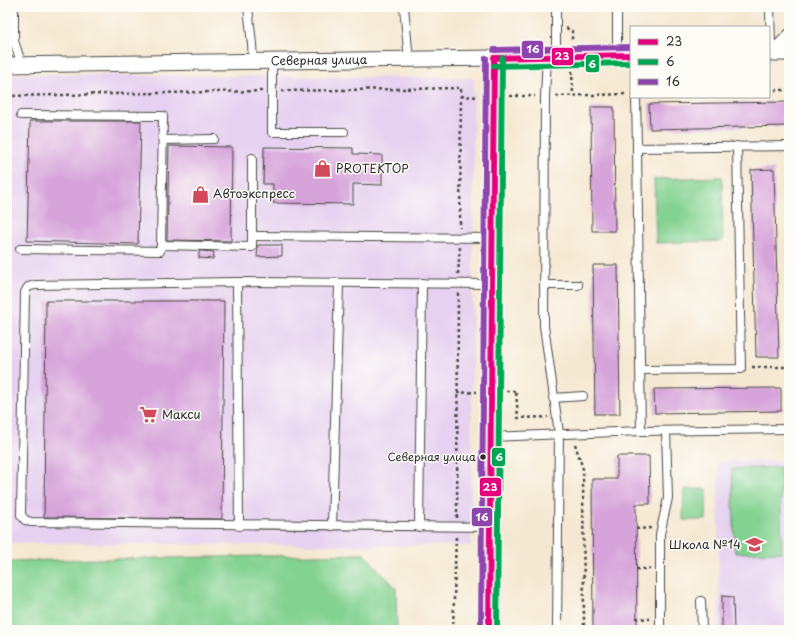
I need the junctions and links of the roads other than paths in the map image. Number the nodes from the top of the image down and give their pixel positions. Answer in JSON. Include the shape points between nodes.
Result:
{"nodes":[{"id":1,"x":14,"y":7,"type":"edge"},
{"id":2,"x":248,"y":7,"type":"edge"},
{"id":3,"x":404,"y":7,"type":"edge"},
{"id":4,"x":556,"y":7,"type":"edge"},
{"id":5,"x":617,"y":7,"type":"edge"},
{"id":6,"x":770,"y":7,"type":"edge"},
{"id":7,"x":789,"y":33,"type":"edge"},
{"id":8,"x":776,"y":51,"type":"edge"},
{"id":9,"x":624,"y":55,"type":"edge"},
{"id":10,"x":551,"y":56,"type":"junction"},
{"id":11,"x":494,"y":58,"type":"junction"},
{"id":12,"x":409,"y":60,"type":"junction"},
{"id":13,"x":253,"y":62,"type":"junction"},
{"id":14,"x":272,"y":62,"type":"junction"},
{"id":15,"x":14,"y":65,"type":"edge"},
{"id":16,"x":636,"y":98,"type":"edge"},
{"id":17,"x":21,"y":115,"type":"dead end"},
{"id":18,"x":344,"y":132,"type":"dead end"},
{"id":19,"x":214,"y":139,"type":"dead end"},
{"id":20,"x":163,"y":140,"type":"junction"},
{"id":21,"x":737,"y":146,"type":"junction"},
{"id":22,"x":789,"y":146,"type":"edge"},
{"id":23,"x":637,"y":148,"type":"junction"},
{"id":24,"x":252,"y":158,"type":"dead end"},
{"id":25,"x":252,"y":236,"type":"junction"},
{"id":26,"x":493,"y":238,"type":"junction"},
{"id":27,"x":161,"y":245,"type":"junction"},
{"id":28,"x":20,"y":248,"type":"dead end"},
{"id":29,"x":237,"y":282,"type":"junction"},
{"id":30,"x":339,"y":283,"type":"junction"},
{"id":31,"x":422,"y":283,"type":"junction"},
{"id":32,"x":493,"y":284,"type":"junction"},
{"id":33,"x":544,"y":285,"type":"junction"},
{"id":34,"x":578,"y":285,"type":"dead end"},
{"id":35,"x":641,"y":370,"type":"junction"},
{"id":36,"x":583,"y":396,"type":"dead end"},
{"id":37,"x":554,"y":398,"type":"junction"},
{"id":38,"x":789,"y":429,"type":"edge"},
{"id":39,"x":641,"y":431,"type":"junction"},
{"id":40,"x":666,"y":431,"type":"junction"},
{"id":41,"x":559,"y":434,"type":"junction"},
{"id":42,"x":490,"y":437,"type":"junction"},
{"id":43,"x":239,"y":526,"type":"junction"},
{"id":44,"x":332,"y":526,"type":"junction"},
{"id":45,"x":419,"y":527,"type":"junction"},
{"id":46,"x":490,"y":528,"type":"junction"},
{"id":47,"x":701,"y":601,"type":"dead end"},
{"id":48,"x":489,"y":630,"type":"edge"},
{"id":49,"x":557,"y":630,"type":"edge"},
{"id":50,"x":660,"y":630,"type":"edge"},
{"id":51,"x":702,"y":630,"type":"edge"}],
"edges":[{"from":1,"to":15,"type":"lane"},
{"from":2,"to":13,"type":"lane"},
{"from":3,"to":12,"type":"lane"},
{"from":4,"to":10,"type":"lane"},
{"from":5,"to":9,"type":"lane"},
{"from":6,"to":8,"type":"lane"},
{"from":7,"to":8,"type":"lane"},
{"from":9,"to":10,"type":"street","name":"Северная улица"},
{"from":10,"to":11,"type":"street","name":"Северная улица"},
{"from":10,"to":33,"type":"lane","via":[[545,96]]},
{"from":11,"to":12,"type":"street","name":"Северная улица"},
{"from":11,"to":26,"type":"street"},
{"from":12,"to":14,"type":"street","name":"Северная улица"},
{"from":13,"to":14,"type":"street","name":"Северная улица"},
{"from":13,"to":15,"type":"street","name":"Северная улица"},
{"from":14,"to":18,"type":"lane","via":[[272,132]]},
{"from":16,"to":23,"type":"lane"},
{"from":17,"to":20,"type":"lane","via":[[163,116]]},
{"from":19,"to":20,"type":"lane"},
{"from":20,"to":27,"type":"lane"},
{"from":21,"to":22,"type":"lane"},
{"from":21,"to":23,"type":"lane"},
{"from":21,"to":35,"type":"lane","via":[[741,369]]},
{"from":23,"to":35,"type":"lane"},
{"from":24,"to":25,"type":"lane"},
{"from":25,"to":26,"type":"lane"},
{"from":25,"to":27,"type":"lane","via":[[252,247]]},
{"from":26,"to":32,"type":"street"},
{"from":27,"to":28,"type":"lane","via":[[160,251]]},
{"from":29,"to":30,"type":"lane"},
{"from":29,"to":43,"type":"lane"},
{"from":29,"to":43,"type":"lane","via":[[28,287],[25,292],[21,514],[25,520],[31,522]]},
{"from":30,"to":31,"type":"lane"},
{"from":30,"to":44,"type":"lane"},
{"from":31,"to":32,"type":"lane"},
{"from":31,"to":45,"type":"lane"},
{"from":32,"to":42,"type":"street"},
{"from":33,"to":34,"type":"lane"},
{"from":33,"to":37,"type":"lane","via":[[544,326]]},
{"from":35,"to":39,"type":"lane"},
{"from":36,"to":37,"type":"lane"},
{"from":37,"to":41,"type":"lane"},
{"from":38,"to":40,"type":"lane"},
{"from":39,"to":40,"type":"lane"},
{"from":39,"to":41,"type":"lane"},
{"from":40,"to":50,"type":"lane","via":[[668,498],[660,534]]},
{"from":41,"to":42,"type":"lane"},
{"from":41,"to":49,"type":"lane"},
{"from":42,"to":46,"type":"street"},
{"from":43,"to":44,"type":"lane"},
{"from":44,"to":45,"type":"lane"},
{"from":45,"to":46,"type":"lane"},
{"from":46,"to":48,"type":"street"},
{"from":47,"to":51,"type":"lane"}]}
